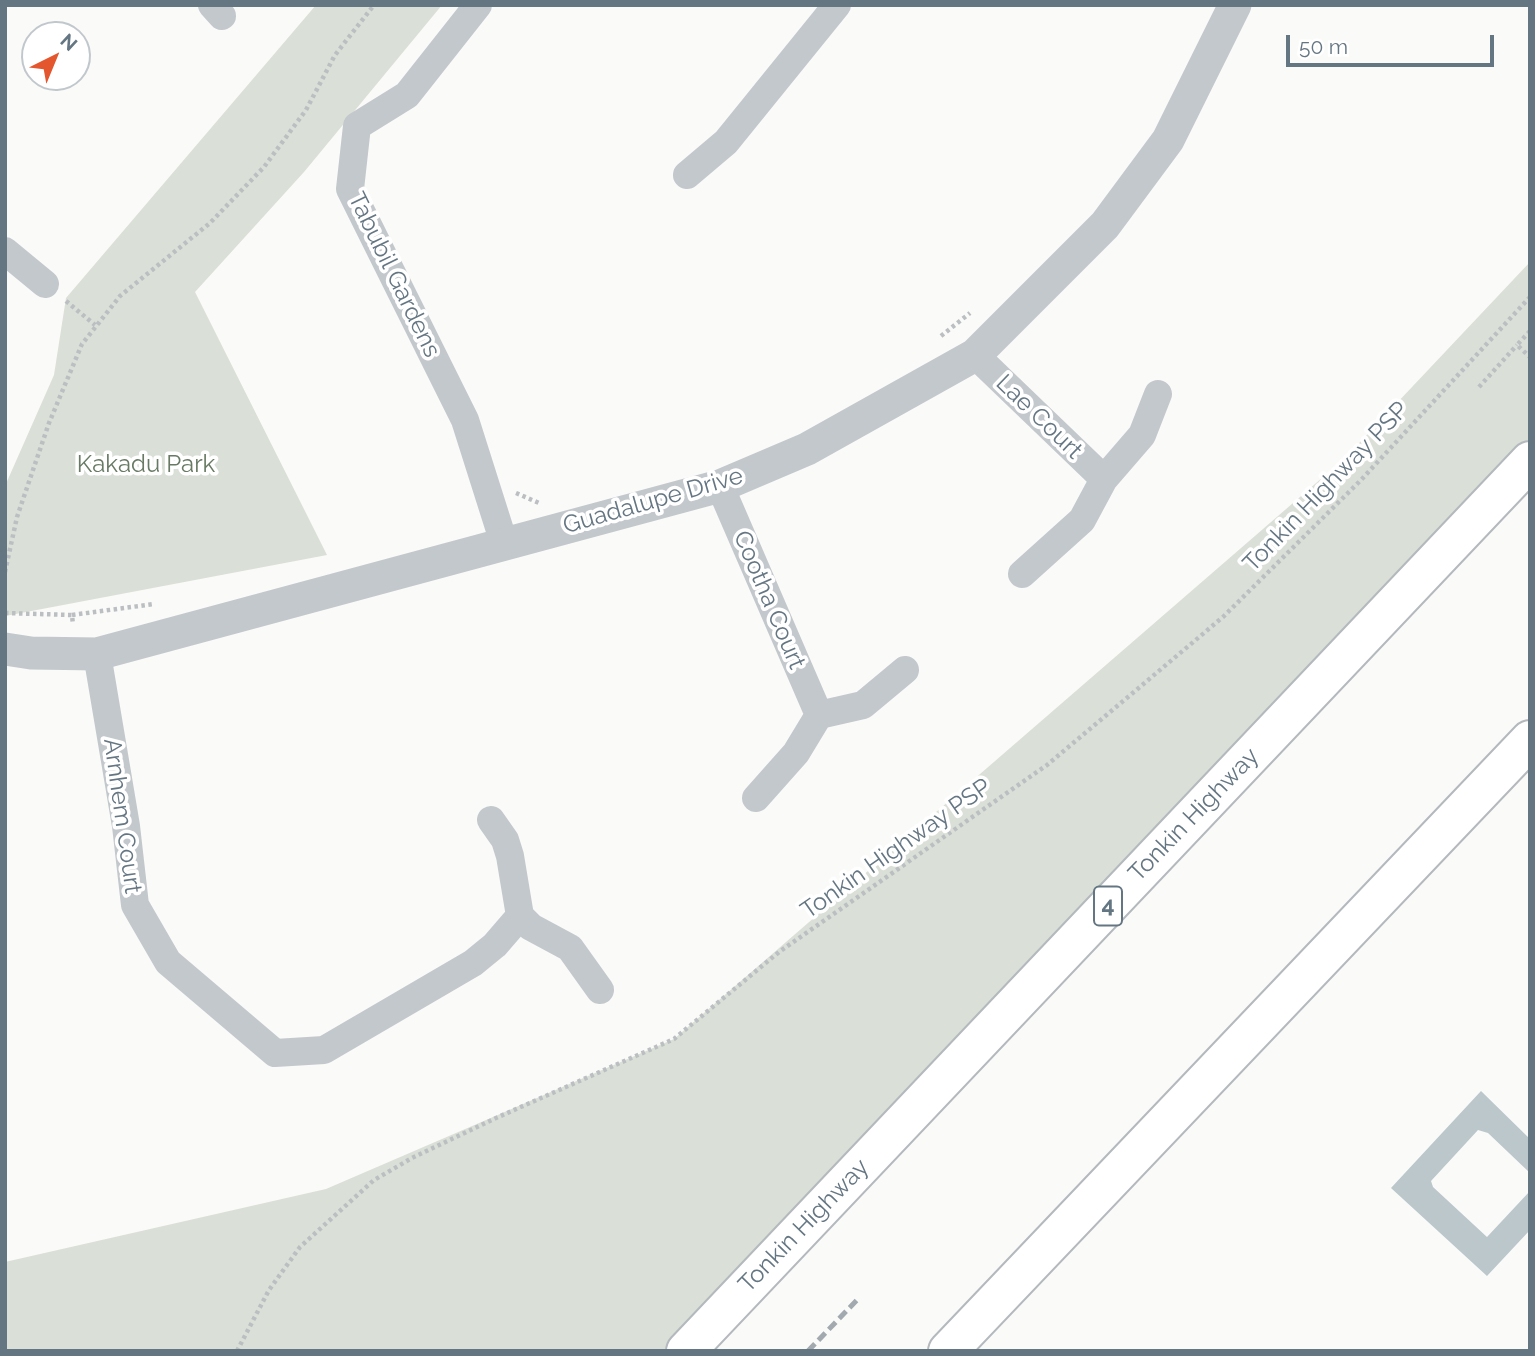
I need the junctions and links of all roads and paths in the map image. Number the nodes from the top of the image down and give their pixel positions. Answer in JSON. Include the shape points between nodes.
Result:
{"nodes":[{"id":1,"x":374,"y":5,"type":"edge"},
{"id":2,"x":478,"y":5,"type":"edge"},
{"id":3,"x":837,"y":5,"type":"edge"},
{"id":4,"x":1235,"y":5,"type":"edge"},
{"id":5,"x":687,"y":175,"type":"dead end"},
{"id":6,"x":5,"y":251,"type":"edge"},
{"id":7,"x":45,"y":284,"type":"joint"},
{"id":8,"x":1530,"y":297,"type":"edge"},
{"id":9,"x":973,"y":311,"type":"dead end"},
{"id":10,"x":95,"y":325,"type":"junction"},
{"id":11,"x":1530,"y":331,"type":"edge"},
{"id":12,"x":938,"y":338,"type":"dead end"},
{"id":13,"x":1517,"y":345,"type":"junction"},
{"id":14,"x":975,"y":355,"type":"junction"},
{"id":15,"x":1530,"y":357,"type":"edge"},
{"id":16,"x":1479,"y":387,"type":"dead end"},
{"id":17,"x":1158,"y":394,"type":"dead end"},
{"id":18,"x":1530,"y":461,"type":"edge"},
{"id":19,"x":1104,"y":479,"type":"junction"},
{"id":20,"x":720,"y":486,"type":"junction"},
{"id":21,"x":491,"y":501,"type":"junction"},
{"id":22,"x":546,"y":502,"type":"dead end"},
{"id":23,"x":504,"y":543,"type":"junction"},
{"id":24,"x":5,"y":572,"type":"edge"},
{"id":25,"x":1022,"y":574,"type":"dead end"},
{"id":26,"x":159,"y":604,"type":"dead end"},
{"id":27,"x":72,"y":615,"type":"dead end"},
{"id":28,"x":5,"y":649,"type":"edge"},
{"id":29,"x":97,"y":654,"type":"junction"},
{"id":30,"x":905,"y":670,"type":"dead end"},
{"id":31,"x":818,"y":715,"type":"junction"},
{"id":32,"x":1530,"y":740,"type":"edge"},
{"id":33,"x":755,"y":798,"type":"dead end"},
{"id":34,"x":491,"y":820,"type":"dead end"},
{"id":35,"x":520,"y":916,"type":"junction"},
{"id":36,"x":600,"y":990,"type":"dead end"},
{"id":37,"x":237,"y":1351,"type":"edge"},
{"id":38,"x":685,"y":1351,"type":"edge"},
{"id":39,"x":948,"y":1351,"type":"edge"}],
"edges":[{"from":1,"to":10,"type":"path","via":[[335,55],[306,110],[264,167],[210,223],[120,296]]},
{"from":2,"to":21,"type":"street","name":"Tabubil Gardens","via":[[407,95],[357,126],[349,189],[465,420]]},
{"from":3,"to":5,"type":"street","via":[[726,142]]},
{"from":4,"to":14,"type":"street","name":"Guadalupe Drive","via":[[1168,140],[1105,225]]},
{"from":6,"to":7,"type":"street"},
{"from":7,"to":10,"type":"path"},
{"from":8,"to":37,"type":"path","name":"Tonkin Highway PSP","via":[[1361,480],[1223,617],[1047,765],[779,953],[674,1039],[484,1124],[374,1180],[300,1247],[269,1290]]},
{"from":9,"to":12,"type":"path"},
{"from":10,"to":24,"type":"path","via":[[82,344],[49,423],[17,517]]},
{"from":11,"to":13,"type":"path"},
{"from":13,"to":15,"type":"path"},
{"from":13,"to":16,"type":"path"},
{"from":14,"to":19,"type":"street","name":"Lae Court"},
{"from":14,"to":20,"type":"street","name":"Guadalupe Drive","via":[[807,449]]},
{"from":17,"to":19,"type":"street","name":"Lae Court","via":[[1142,435]]},
{"from":18,"to":38,"type":"highway","name":"Tonkin Highway","number":"4"},
{"from":19,"to":25,"type":"street","name":"Lae Court","via":[[1082,520]]},
{"from":20,"to":23,"type":"street","name":"Guadalupe Drive"},
{"from":20,"to":31,"type":"street","name":"Cootha Court"},
{"from":21,"to":22,"type":"path","via":[[520,492],[536,503]]},
{"from":21,"to":23,"type":"street","name":"Tabubil Gardens"},
{"from":23,"to":29,"type":"street","name":"Guadalupe Drive"},
{"from":26,"to":27,"type":"path"},
{"from":28,"to":29,"type":"street","name":"Guadalupe Drive"},
{"from":29,"to":35,"type":"street","name":"Arnhem Court","via":[[135,905],[168,962],[275,1053],[324,1050],[473,963]]},
{"from":30,"to":31,"type":"street","via":[[863,705]]},
{"from":31,"to":33,"type":"street","via":[[796,752]]},
{"from":32,"to":39,"type":"highway"},
{"from":34,"to":35,"type":"street","via":[[510,856]]},
{"from":35,"to":36,"type":"street","via":[[570,948]]}]}
